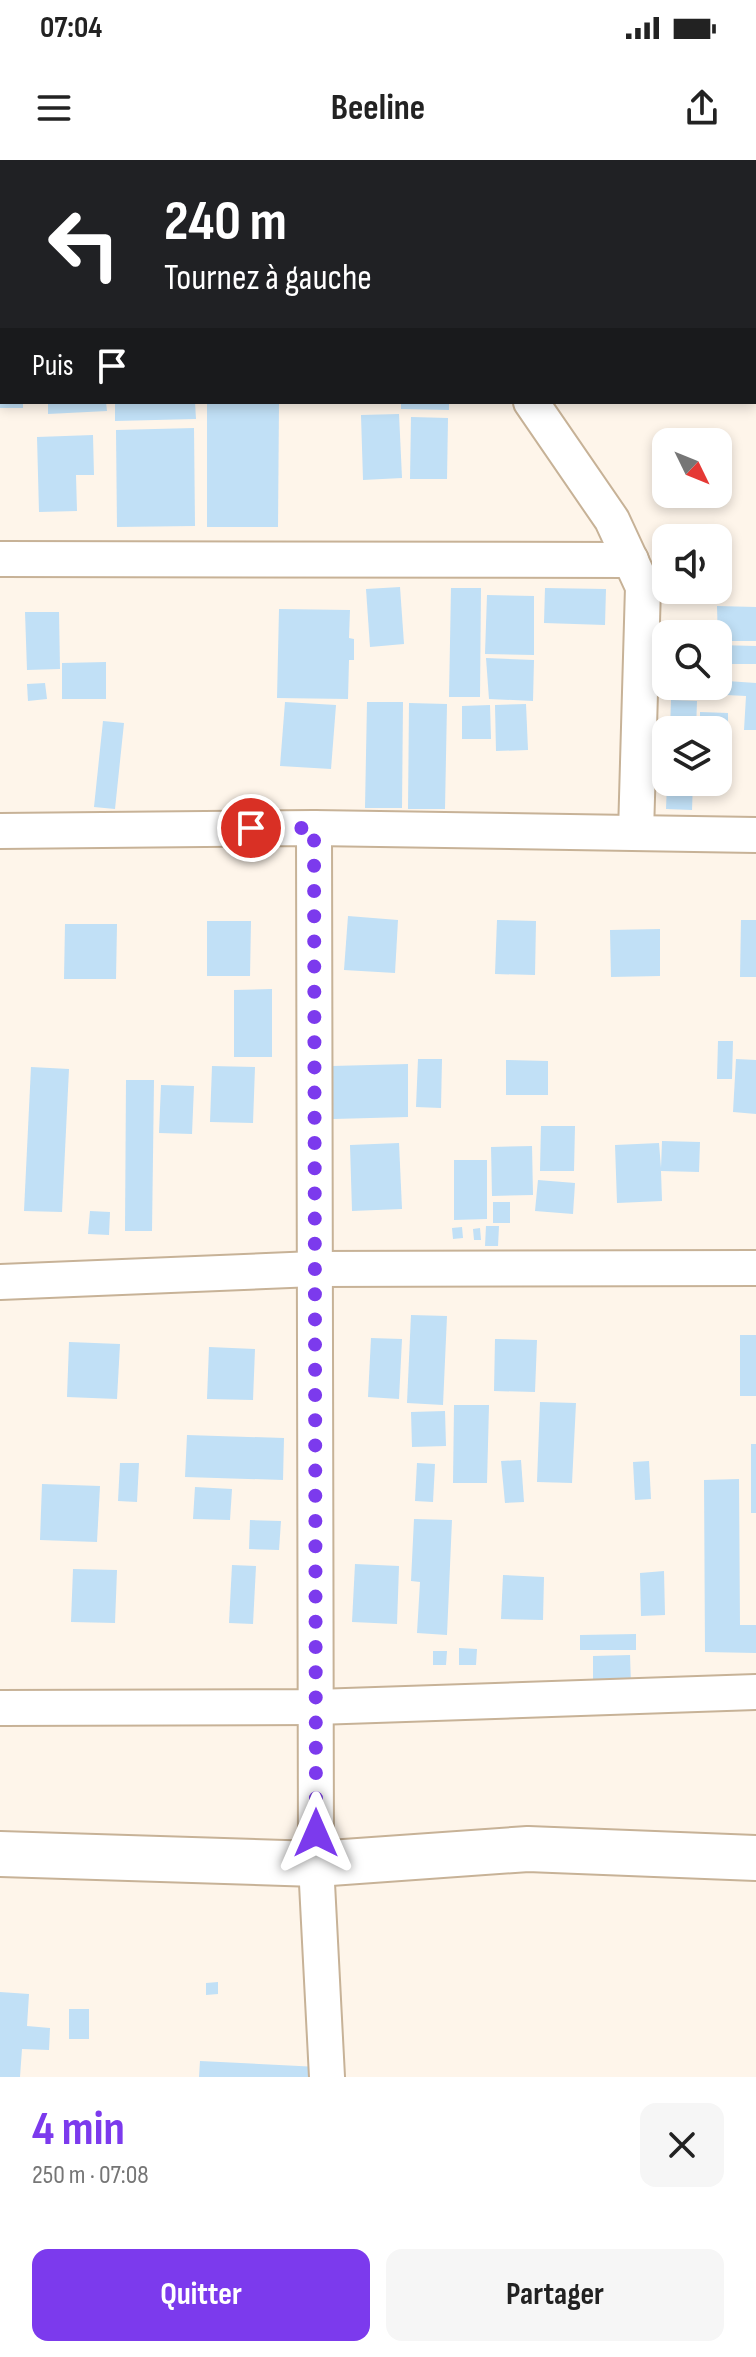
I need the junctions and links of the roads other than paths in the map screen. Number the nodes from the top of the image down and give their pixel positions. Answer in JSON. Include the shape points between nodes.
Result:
{"nodes":[{"id":1,"x":532,"y":404,"type":"edge"},
{"id":2,"x":0,"y":559,"type":"edge"},
{"id":3,"x":631,"y":560,"type":"junction"},
{"id":4,"x":314,"y":828,"type":"junction"},
{"id":5,"x":0,"y":831,"type":"edge"},
{"id":6,"x":636,"y":833,"type":"junction"},
{"id":7,"x":756,"y":835,"type":"edge"},
{"id":8,"x":756,"y":1268,"type":"edge"},
{"id":9,"x":314,"y":1269,"type":"junction"},
{"id":10,"x":0,"y":1282,"type":"edge"},
{"id":11,"x":756,"y":1692,"type":"edge"},
{"id":12,"x":316,"y":1707,"type":"junction"},
{"id":13,"x":0,"y":1708,"type":"edge"},
{"id":14,"x":0,"y":1854,"type":"edge"},
{"id":15,"x":756,"y":1858,"type":"edge"},
{"id":16,"x":316,"y":1864,"type":"junction"},
{"id":17,"x":327,"y":2077,"type":"edge"}],
"edges":[{"from":1,"to":3,"type":"street","via":[[612,520]]},
{"from":2,"to":3,"type":"street"},
{"from":3,"to":6,"type":"street","via":[[643,587]]},
{"from":4,"to":5,"type":"street"},
{"from":4,"to":6,"type":"street"},
{"from":4,"to":9,"type":"street"},
{"from":6,"to":7,"type":"street"},
{"from":8,"to":9,"type":"street"},
{"from":9,"to":10,"type":"street"},
{"from":9,"to":12,"type":"street"},
{"from":11,"to":12,"type":"street"},
{"from":12,"to":13,"type":"street"},
{"from":12,"to":16,"type":"street"},
{"from":14,"to":16,"type":"highway"},
{"from":15,"to":16,"type":"highway","via":[[528,1849]]},
{"from":16,"to":17,"type":"street"}]}
